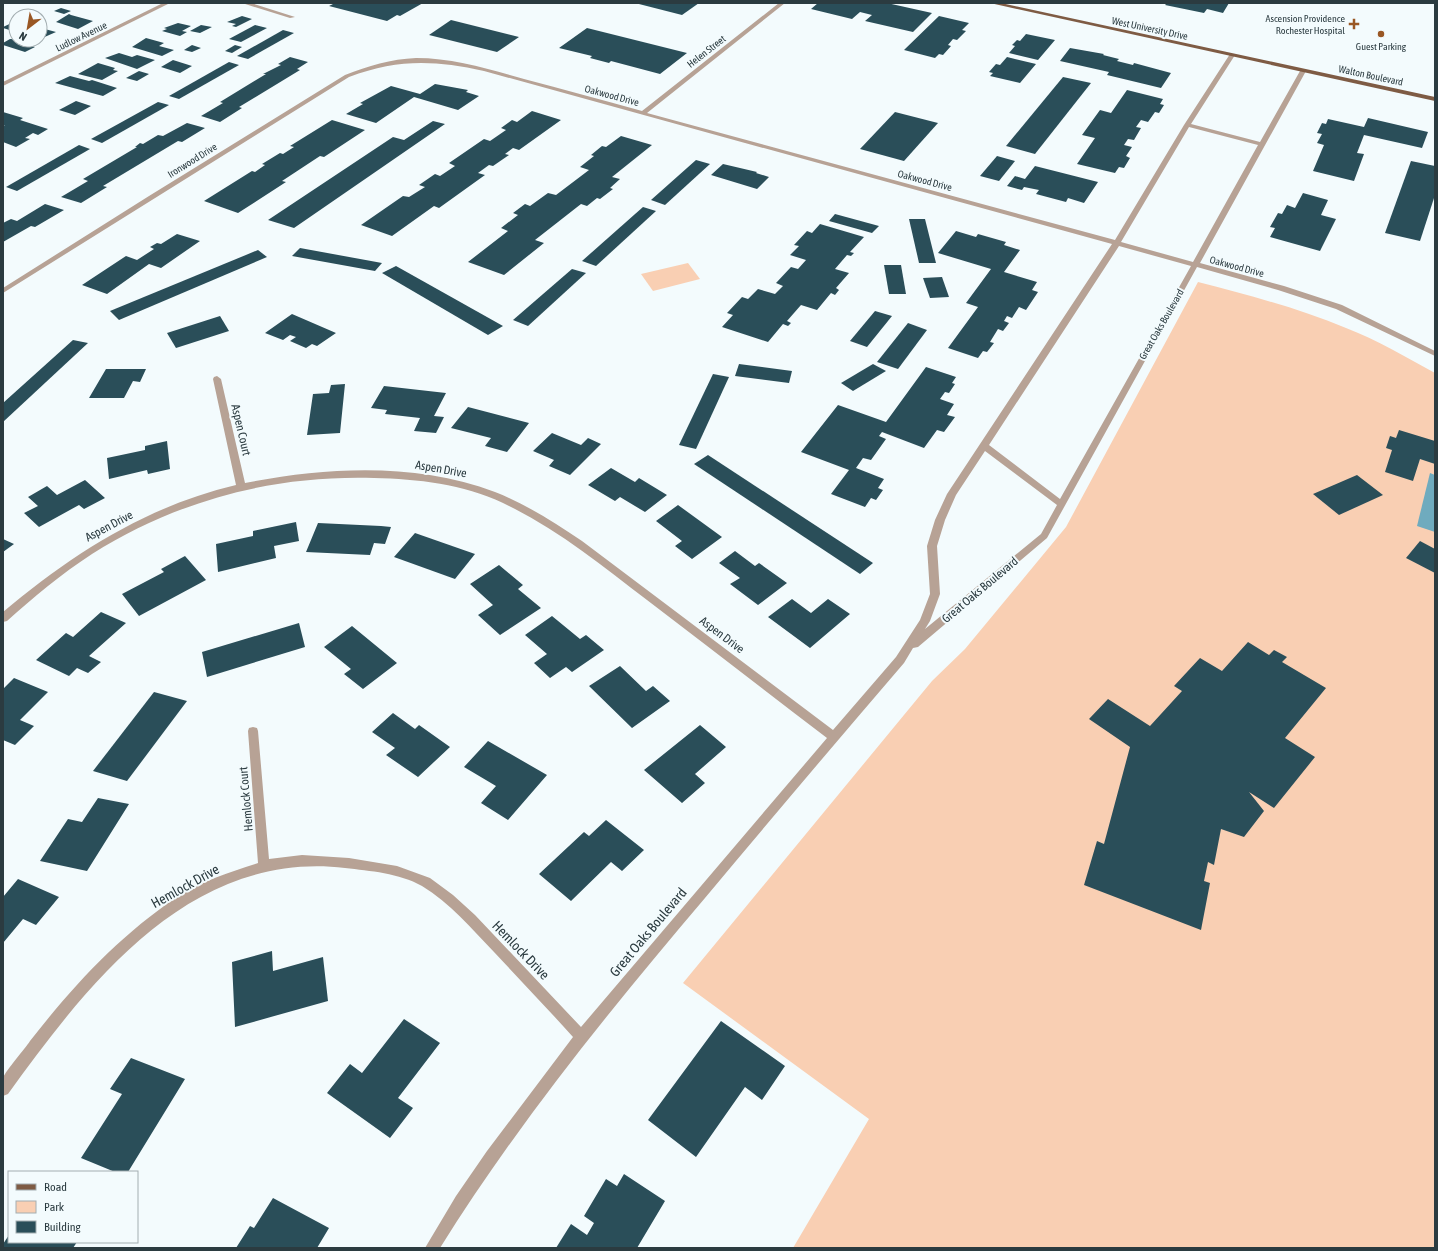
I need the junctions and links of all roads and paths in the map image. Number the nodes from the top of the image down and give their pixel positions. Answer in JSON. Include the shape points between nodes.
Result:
{"nodes":[{"id":1,"x":167,"y":3,"type":"edge"},
{"id":2,"x":244,"y":3,"type":"edge"},
{"id":3,"x":782,"y":3,"type":"edge"},
{"id":4,"x":993,"y":3,"type":"edge"},
{"id":5,"x":292,"y":17,"type":"dead end"},
{"id":6,"x":1232,"y":55,"type":"junction"},
{"id":7,"x":400,"y":61,"type":"joint"},
{"id":8,"x":1303,"y":71,"type":"junction"},
{"id":9,"x":3,"y":84,"type":"edge"},
{"id":10,"x":1435,"y":100,"type":"edge"},
{"id":11,"x":642,"y":114,"type":"junction"},
{"id":12,"x":1187,"y":125,"type":"junction"},
{"id":13,"x":1262,"y":144,"type":"junction"},
{"id":14,"x":1116,"y":243,"type":"junction"},
{"id":15,"x":1196,"y":264,"type":"junction"},
{"id":16,"x":3,"y":291,"type":"edge"},
{"id":17,"x":1435,"y":354,"type":"edge"},
{"id":18,"x":217,"y":379,"type":"dead end"},
{"id":19,"x":983,"y":445,"type":"junction"},
{"id":20,"x":241,"y":486,"type":"junction"},
{"id":21,"x":1060,"y":504,"type":"junction"},
{"id":22,"x":3,"y":618,"type":"edge"},
{"id":23,"x":906,"y":650,"type":"junction"},
{"id":24,"x":253,"y":731,"type":"dead end"},
{"id":25,"x":834,"y":737,"type":"junction"},
{"id":26,"x":264,"y":865,"type":"junction"},
{"id":27,"x":581,"y":1036,"type":"junction"},
{"id":28,"x":3,"y":1089,"type":"edge"},
{"id":29,"x":432,"y":1248,"type":"edge"}],
"edges":[{"from":1,"to":9,"type":"street","name":"Ludlow Avenue"},
{"from":2,"to":5,"type":"street"},
{"from":3,"to":11,"type":"street","name":"Helen Street"},
{"from":4,"to":6,"type":"main road","name":"West University Drive"},
{"from":6,"to":8,"type":"main road","name":"West University Drive"},
{"from":6,"to":12,"type":"street","name":"Great Oaks Boulevard"},
{"from":7,"to":11,"type":"street","name":"Oakwood Drive","via":[[433,60],[457,63]]},
{"from":7,"to":16,"type":"street","name":"Ironwood Drive","via":[[362,70],[334,84]]},
{"from":8,"to":10,"type":"main road","name":"Walton Boulevard"},
{"from":8,"to":13,"type":"street","name":"Great Oaks Boulevard"},
{"from":11,"to":14,"type":"street","name":"Oakwood Drive"},
{"from":12,"to":13,"type":"street"},
{"from":12,"to":14,"type":"street","name":"Great Oaks Boulevard"},
{"from":13,"to":15,"type":"street","name":"Great Oaks Boulevard"},
{"from":14,"to":15,"type":"street","name":"Oakwood Drive"},
{"from":14,"to":19,"type":"street","name":"Great Oaks Boulevard"},
{"from":15,"to":17,"type":"street","name":"Oakwood Drive","via":[[1332,305]]},
{"from":15,"to":21,"type":"street","name":"Great Oaks Boulevard"},
{"from":18,"to":20,"type":"street","name":"Aspen Court"},
{"from":19,"to":21,"type":"street"},
{"from":19,"to":23,"type":"street","name":"Great Oaks Boulevard","via":[[952,494],[940,520],[932,546],[936,594],[925,621]]},
{"from":20,"to":22,"type":"street","name":"Aspen Drive","via":[[171,509],[119,534],[63,567]]},
{"from":20,"to":25,"type":"street","name":"Aspen Drive","via":[[316,474],[375,474],[420,477],[473,488],[505,500],[558,530],[604,563]]},
{"from":21,"to":23,"type":"street","name":"Great Oaks Boulevard","via":[[1044,536]]},
{"from":23,"to":25,"type":"street","name":"Great Oaks Boulevard"},
{"from":24,"to":26,"type":"street","name":"Hemlock Court"},
{"from":25,"to":27,"type":"street","name":"Great Oaks Boulevard"},
{"from":26,"to":27,"type":"street","name":"Hemlock Drive","via":[[311,860],[361,864],[413,876],[452,900]]},
{"from":26,"to":28,"type":"street","name":"Hemlock Drive","via":[[214,884],[175,905],[137,931],[108,958],[79,992]]},
{"from":27,"to":29,"type":"street","name":"Great Oaks Boulevard","via":[[466,1192]]}]}
